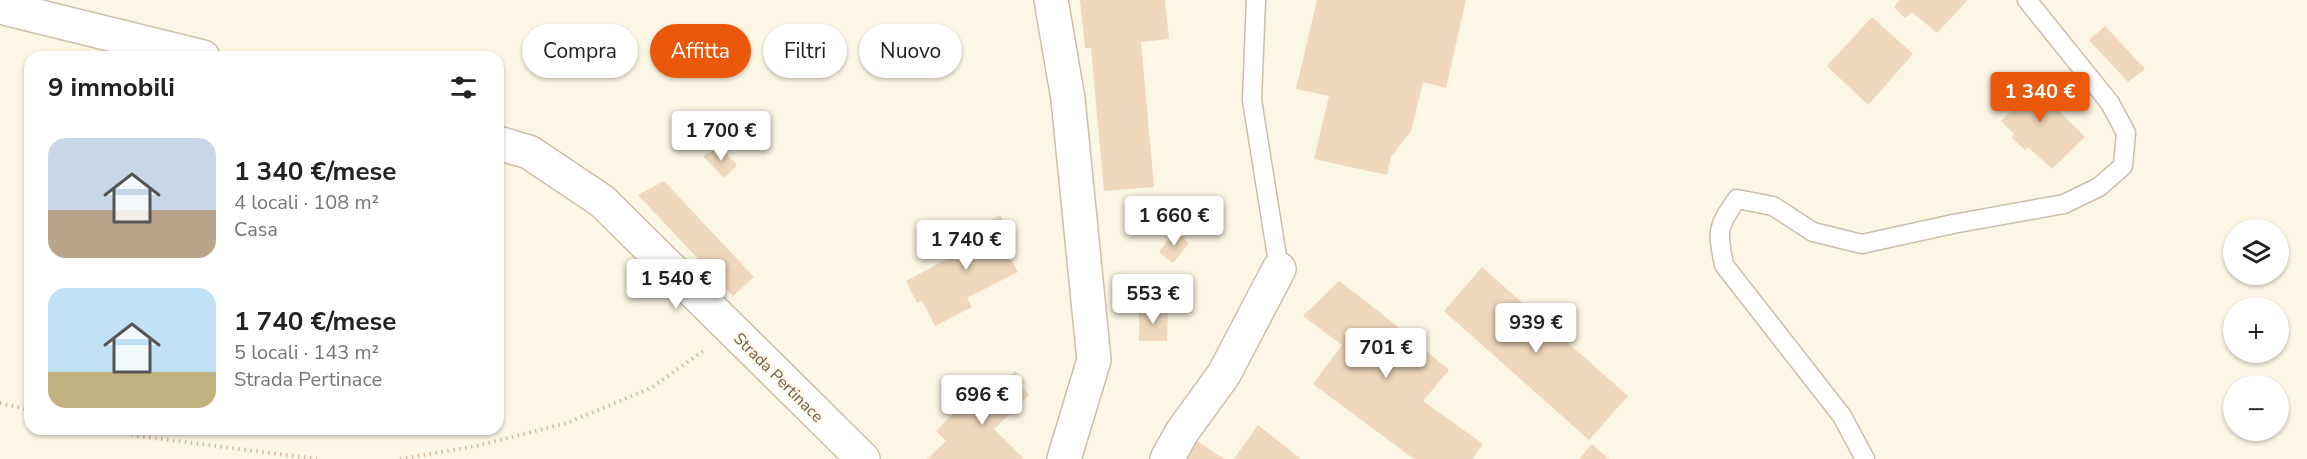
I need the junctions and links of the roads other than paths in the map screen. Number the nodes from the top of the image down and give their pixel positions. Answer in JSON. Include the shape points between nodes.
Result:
{"nodes":[{"id":1,"x":1051,"y":0,"type":"edge"},
{"id":2,"x":1256,"y":0,"type":"edge"},
{"id":3,"x":2027,"y":0,"type":"edge"},
{"id":4,"x":0,"y":5,"type":"edge"},
{"id":5,"x":180,"y":51,"type":"edge"},
{"id":6,"x":504,"y":145,"type":"edge"},
{"id":7,"x":1279,"y":269,"type":"joint"},
{"id":8,"x":862,"y":459,"type":"edge"},
{"id":9,"x":1064,"y":459,"type":"edge"},
{"id":10,"x":1167,"y":459,"type":"edge"},
{"id":11,"x":1865,"y":459,"type":"edge"}],
"edges":[{"from":1,"to":9,"type":"main road","via":[[1068,99],[1094,360]]},
{"from":2,"to":7,"type":"lane","via":[[1252,100]]},
{"from":3,"to":11,"type":"lane","via":[[2110,103],[2126,133],[2123,166],[2099,187],[2064,204],[1862,244],[1813,232],[1773,206],[1737,198],[1722,219],[1718,238],[1724,265],[1842,416]]},
{"from":4,"to":5,"type":"main road"},
{"from":6,"to":8,"type":"main road","name":"Strada Pertinace","via":[[529,152],[602,201]]},
{"from":7,"to":10,"type":"main road","via":[[1224,374]]}]}
